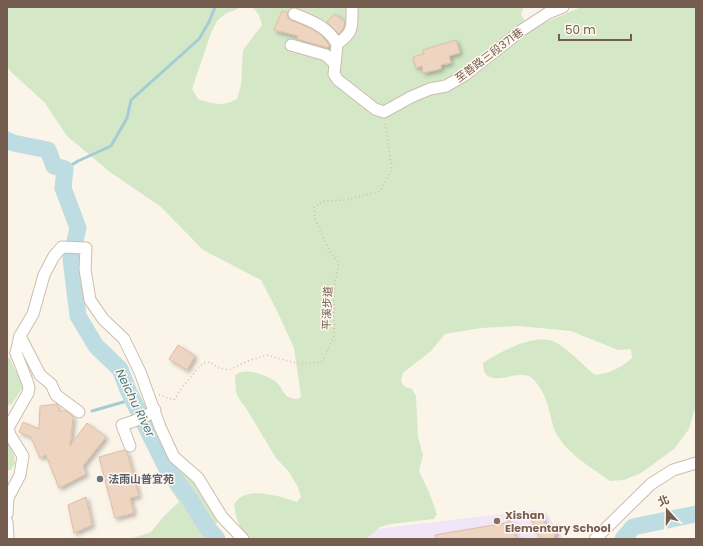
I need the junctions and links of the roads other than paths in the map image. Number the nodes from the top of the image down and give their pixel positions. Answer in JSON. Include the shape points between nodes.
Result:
{"nodes":[{"id":1,"x":352,"y":7,"type":"edge"},
{"id":2,"x":564,"y":7,"type":"edge"},
{"id":3,"x":294,"y":14,"type":"dead end"},
{"id":4,"x":337,"y":44,"type":"junction"},
{"id":5,"x":291,"y":45,"type":"dead end"},
{"id":6,"x":334,"y":64,"type":"junction"},
{"id":7,"x":20,"y":336,"type":"junction"},
{"id":8,"x":12,"y":354,"type":"edge"},
{"id":9,"x":155,"y":410,"type":"junction"},
{"id":10,"x":79,"y":412,"type":"dead end"},
{"id":11,"x":130,"y":446,"type":"dead end"},
{"id":12,"x":696,"y":463,"type":"edge"},
{"id":13,"x":7,"y":514,"type":"edge"},
{"id":14,"x":7,"y":522,"type":"edge"},
{"id":15,"x":8,"y":539,"type":"edge"},
{"id":16,"x":243,"y":539,"type":"edge"},
{"id":17,"x":595,"y":539,"type":"edge"}],
"edges":[{"from":1,"to":4,"type":"street","via":[[352,30]]},
{"from":2,"to":6,"type":"street","name":"至善路三段371巷","via":[[548,13],[522,30],[465,75],[446,86],[411,97],[384,112],[375,109],[338,80],[334,74]]},
{"from":3,"to":4,"type":"street","via":[[321,26]]},
{"from":4,"to":6,"type":"street"},
{"from":5,"to":6,"type":"street","via":[[326,55]]},
{"from":7,"to":8,"type":"street"},
{"from":7,"to":9,"type":"street","via":[[33,314],[44,275],[54,256],[62,247],[86,248],[85,269],[90,300],[103,319],[124,339]]},
{"from":7,"to":10,"type":"street","via":[[40,375],[51,384],[56,395]]},
{"from":8,"to":13,"type":"street","via":[[29,387],[8,428],[23,456],[20,475],[8,498]]},
{"from":9,"to":11,"type":"street","via":[[143,418],[122,425]]},
{"from":9,"to":16,"type":"street","via":[[174,457],[198,478],[222,517]]},
{"from":12,"to":17,"type":"street","via":[[673,470],[651,484]]},
{"from":14,"to":15,"type":"street"}]}
